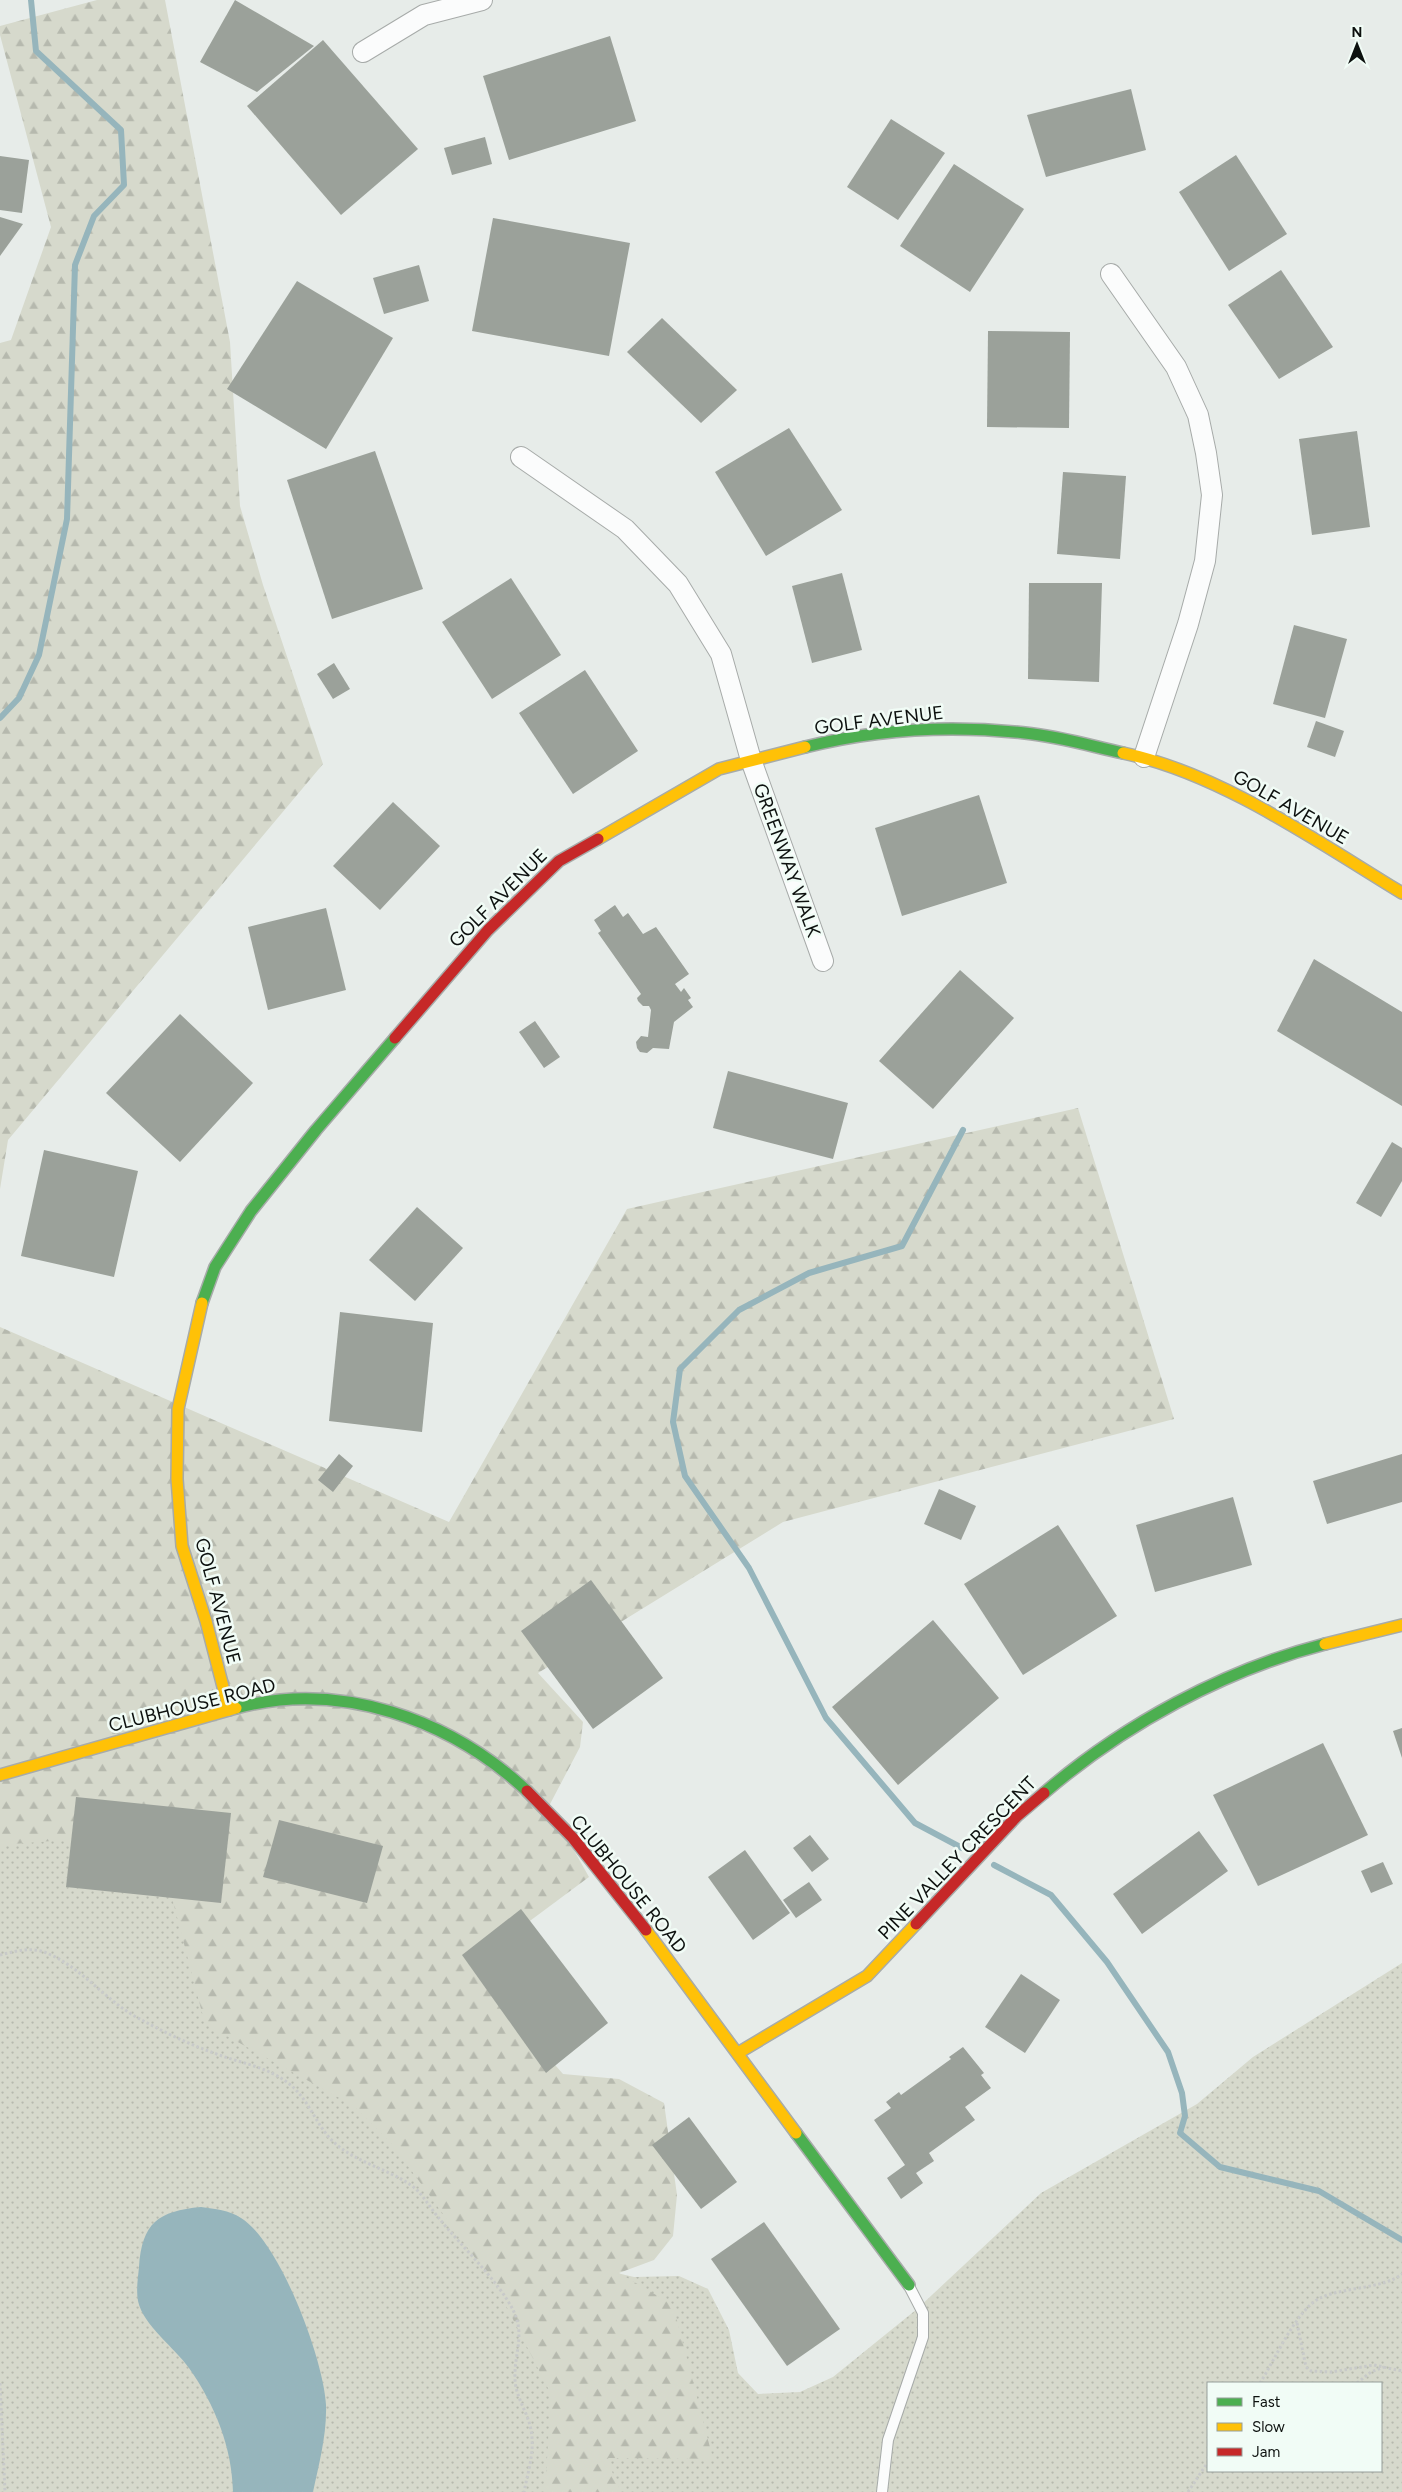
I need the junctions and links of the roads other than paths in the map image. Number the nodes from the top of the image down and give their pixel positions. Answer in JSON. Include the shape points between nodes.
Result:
{"nodes":[{"id":1,"x":482,"y":0,"type":"edge"},
{"id":2,"x":363,"y":52,"type":"dead end"},
{"id":3,"x":1111,"y":274,"type":"dead end"},
{"id":4,"x":521,"y":458,"type":"dead end"},
{"id":5,"x":1144,"y":757,"type":"junction"},
{"id":6,"x":751,"y":760,"type":"junction"},
{"id":7,"x":1402,"y":893,"type":"edge"},
{"id":8,"x":823,"y":960,"type":"dead end"},
{"id":9,"x":1402,"y":1625,"type":"edge"},
{"id":10,"x":229,"y":1710,"type":"junction"},
{"id":11,"x":0,"y":1775,"type":"edge"},
{"id":12,"x":738,"y":2053,"type":"junction"},
{"id":13,"x":908,"y":2285,"type":"joint"},
{"id":14,"x":882,"y":2492,"type":"edge"}],
"edges":[{"from":1,"to":2,"type":"street","via":[[424,15]]},
{"from":3,"to":5,"type":"street","via":[[1176,367],[1198,415],[1212,495],[1205,561]]},
{"from":4,"to":6,"type":"street","name":"GREENWAY WALK","via":[[625,529],[678,584],[721,654]]},
{"from":5,"to":6,"type":"street","name":"GOLF AVENUE","via":[[1027,733],[948,728],[837,739]]},
{"from":5,"to":7,"type":"street","name":"GOLF AVENUE","via":[[1220,786]]},
{"from":6,"to":8,"type":"street","name":"GREENWAY WALK"},
{"from":6,"to":10,"type":"street","name":"GOLF AVENUE","via":[[719,768],[559,861],[488,930],[316,1130],[251,1211],[215,1267],[199,1311],[178,1409],[177,1479],[182,1546]]},
{"from":9,"to":12,"type":"street","name":"PINE VALLEY CRESCENT","via":[[1314,1647],[1256,1666],[1192,1693],[1150,1718],[1068,1772],[1017,1816],[867,1976]]},
{"from":10,"to":11,"type":"street","name":"CLUBHOUSE ROAD"},
{"from":10,"to":12,"type":"street","name":"CLUBHOUSE ROAD","via":[[278,1698],[351,1701],[403,1715],[441,1731],[498,1766],[553,1817],[595,1864]]},
{"from":12,"to":13,"type":"street","name":"CLUBHOUSE ROAD","via":[[825,2176]]},
{"from":13,"to":14,"type":"lane","via":[[923,2313],[923,2337],[888,2440]]}]}
